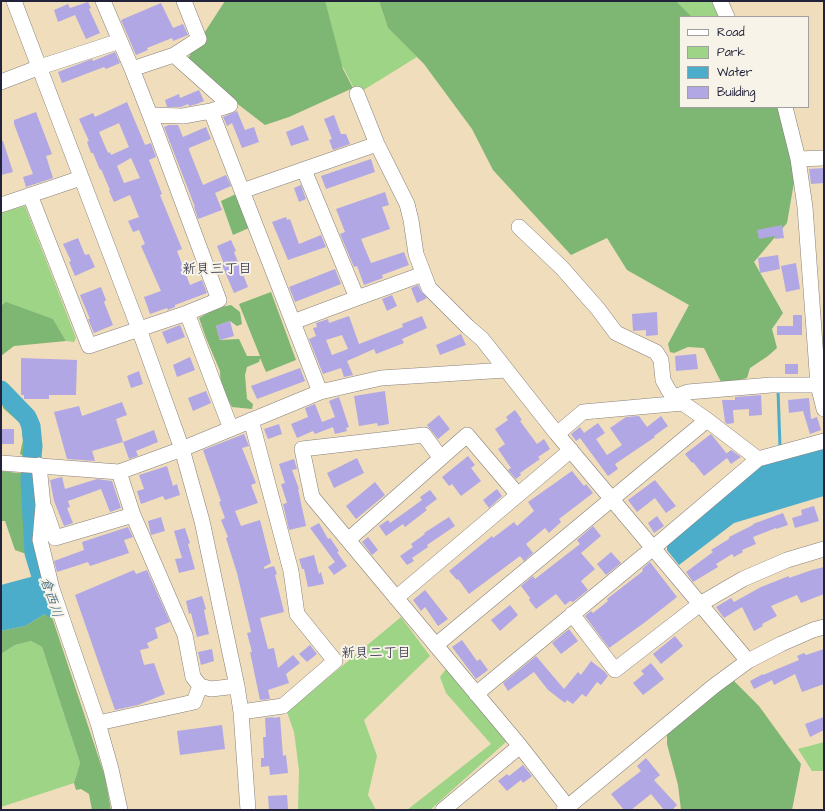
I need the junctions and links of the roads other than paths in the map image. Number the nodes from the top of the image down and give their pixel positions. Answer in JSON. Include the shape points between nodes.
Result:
{"nodes":[{"id":1,"x":14,"y":1,"type":"edge"},
{"id":2,"x":103,"y":1,"type":"edge"},
{"id":3,"x":184,"y":1,"type":"edge"},
{"id":4,"x":720,"y":1,"type":"edge"},
{"id":5,"x":727,"y":16,"type":"edge"},
{"id":6,"x":120,"y":41,"type":"junction"},
{"id":7,"x":174,"y":55,"type":"junction"},
{"id":8,"x":40,"y":67,"type":"junction"},
{"id":9,"x":132,"y":69,"type":"junction"},
{"id":10,"x":1,"y":82,"type":"edge"},
{"id":11,"x":357,"y":94,"type":"dead end"},
{"id":12,"x":785,"y":108,"type":"edge"},
{"id":13,"x":211,"y":111,"type":"junction"},
{"id":14,"x":150,"y":115,"type":"junction"},
{"id":15,"x":377,"y":144,"type":"junction"},
{"id":16,"x":824,"y":158,"type":"edge"},
{"id":17,"x":798,"y":159,"type":"junction"},
{"id":18,"x":304,"y":170,"type":"junction"},
{"id":19,"x":81,"y":178,"type":"junction"},
{"id":20,"x":242,"y":191,"type":"junction"},
{"id":21,"x":30,"y":195,"type":"junction"},
{"id":22,"x":1,"y":205,"type":"edge"},
{"id":23,"x":519,"y":227,"type":"dead end"},
{"id":24,"x":423,"y":274,"type":"junction"},
{"id":25,"x":817,"y":278,"type":"edge"},
{"id":26,"x":357,"y":298,"type":"junction"},
{"id":27,"x":187,"y":313,"type":"junction"},
{"id":28,"x":293,"y":322,"type":"junction"},
{"id":29,"x":139,"y":329,"type":"junction"},
{"id":30,"x":506,"y":370,"type":"junction"},
{"id":31,"x":818,"y":385,"type":"junction"},
{"id":32,"x":320,"y":392,"type":"junction"},
{"id":33,"x":679,"y":400,"type":"junction"},
{"id":34,"x":824,"y":409,"type":"edge"},
{"id":35,"x":251,"y":420,"type":"junction"},
{"id":36,"x":707,"y":420,"type":"junction"},
{"id":37,"x":231,"y":429,"type":"junction"},
{"id":38,"x":557,"y":434,"type":"junction"},
{"id":39,"x":824,"y":441,"type":"edge"},
{"id":40,"x":182,"y":449,"type":"junction"},
{"id":41,"x":571,"y":450,"type":"junction"},
{"id":42,"x":440,"y":458,"type":"junction"},
{"id":43,"x":758,"y":459,"type":"junction"},
{"id":44,"x":1,"y":463,"type":"edge"},
{"id":45,"x":38,"y":465,"type":"junction"},
{"id":46,"x":119,"y":472,"type":"junction"},
{"id":47,"x":518,"y":495,"type":"junction"},
{"id":48,"x":612,"y":498,"type":"junction"},
{"id":49,"x":43,"y":505,"type":"junction"},
{"id":50,"x":133,"y":515,"type":"junction"},
{"id":51,"x":348,"y":540,"type":"junction"},
{"id":52,"x":653,"y":548,"type":"junction"},
{"id":53,"x":824,"y":549,"type":"edge"},
{"id":54,"x":396,"y":598,"type":"junction"},
{"id":55,"x":700,"y":604,"type":"junction"},
{"id":56,"x":572,"y":614,"type":"junction"},
{"id":57,"x":824,"y":627,"type":"edge"},
{"id":58,"x":436,"y":645,"type":"junction"},
{"id":59,"x":748,"y":661,"type":"junction"},
{"id":60,"x":200,"y":686,"type":"junction"},
{"id":61,"x":238,"y":686,"type":"junction"},
{"id":62,"x":476,"y":694,"type":"junction"},
{"id":63,"x":241,"y":712,"type":"junction"},
{"id":64,"x":98,"y":723,"type":"junction"},
{"id":65,"x":520,"y":746,"type":"junction"},
{"id":66,"x":567,"y":809,"type":"edge"},
{"id":67,"x":120,"y":810,"type":"edge"},
{"id":68,"x":248,"y":810,"type":"edge"},
{"id":69,"x":443,"y":810,"type":"edge"}],
"edges":[{"from":1,"to":8,"type":"street"},
{"from":2,"to":6,"type":"street"},
{"from":3,"to":7,"type":"street","via":[[199,39]]},
{"from":4,"to":5,"type":"street"},
{"from":6,"to":8,"type":"street"},
{"from":6,"to":9,"type":"street"},
{"from":7,"to":9,"type":"street"},
{"from":7,"to":13,"type":"street","via":[[230,105]]},
{"from":8,"to":10,"type":"street"},
{"from":8,"to":19,"type":"street"},
{"from":9,"to":14,"type":"street"},
{"from":11,"to":15,"type":"street"},
{"from":12,"to":17,"type":"street"},
{"from":13,"to":14,"type":"street","via":[[183,116]]},
{"from":13,"to":20,"type":"street"},
{"from":14,"to":27,"type":"street","via":[[219,300]]},
{"from":15,"to":18,"type":"street"},
{"from":15,"to":24,"type":"street","via":[[408,208],[416,254]]},
{"from":16,"to":17,"type":"street"},
{"from":17,"to":25,"type":"street"},
{"from":18,"to":20,"type":"street"},
{"from":18,"to":26,"type":"street"},
{"from":19,"to":21,"type":"street"},
{"from":19,"to":29,"type":"street"},
{"from":20,"to":28,"type":"street"},
{"from":21,"to":22,"type":"street"},
{"from":21,"to":29,"type":"street","via":[[89,346]]},
{"from":23,"to":33,"type":"street","via":[[562,268],[616,333],[656,352],[661,360],[663,380],[669,391]]},
{"from":24,"to":26,"type":"street"},
{"from":24,"to":30,"type":"street","via":[[433,292],[482,339]]},
{"from":25,"to":31,"type":"street"},
{"from":26,"to":28,"type":"street"},
{"from":27,"to":29,"type":"street"},
{"from":27,"to":37,"type":"street"},
{"from":28,"to":32,"type":"street"},
{"from":29,"to":40,"type":"street"},
{"from":30,"to":32,"type":"street","via":[[381,378]]},
{"from":30,"to":38,"type":"street"},
{"from":31,"to":33,"type":"street","via":[[771,384],[688,392]]},
{"from":31,"to":34,"type":"street"},
{"from":32,"to":35,"type":"street"},
{"from":33,"to":36,"type":"street"},
{"from":33,"to":38,"type":"street","via":[[582,412]]},
{"from":35,"to":37,"type":"street"},
{"from":35,"to":63,"type":"street","via":[[291,571],[297,614],[335,661],[283,706]]},
{"from":36,"to":43,"type":"street"},
{"from":36,"to":48,"type":"street"},
{"from":37,"to":40,"type":"street"},
{"from":38,"to":41,"type":"street"},
{"from":39,"to":43,"type":"street"},
{"from":40,"to":46,"type":"street"},
{"from":40,"to":61,"type":"street","via":[[202,521]]},
{"from":41,"to":47,"type":"street"},
{"from":41,"to":48,"type":"street"},
{"from":42,"to":47,"type":"street","via":[[467,435]]},
{"from":42,"to":51,"type":"street"},
{"from":42,"to":51,"type":"street","via":[[424,435],[302,449],[312,497]]},
{"from":43,"to":52,"type":"street"},
{"from":44,"to":45,"type":"street"},
{"from":45,"to":46,"type":"street"},
{"from":45,"to":49,"type":"street"},
{"from":46,"to":50,"type":"street"},
{"from":47,"to":54,"type":"street"},
{"from":48,"to":52,"type":"street"},
{"from":48,"to":58,"type":"street"},
{"from":49,"to":50,"type":"street","via":[[55,538]]},
{"from":49,"to":64,"type":"street","via":[[40,540],[52,589]]},
{"from":50,"to":60,"type":"street","via":[[185,635],[193,677]]},
{"from":51,"to":54,"type":"street"},
{"from":52,"to":55,"type":"street"},
{"from":52,"to":56,"type":"street"},
{"from":53,"to":55,"type":"street","via":[[787,560],[743,579]]},
{"from":54,"to":58,"type":"street"},
{"from":55,"to":56,"type":"street","via":[[615,670]]},
{"from":55,"to":59,"type":"street"},
{"from":56,"to":62,"type":"street"},
{"from":57,"to":59,"type":"street","via":[[781,644]]},
{"from":58,"to":62,"type":"street"},
{"from":59,"to":66,"type":"street","via":[[709,690]]},
{"from":60,"to":61,"type":"street","via":[[211,690]]},
{"from":60,"to":64,"type":"street","via":[[194,702]]},
{"from":61,"to":63,"type":"street"},
{"from":62,"to":65,"type":"street"},
{"from":63,"to":68,"type":"street"},
{"from":64,"to":67,"type":"street"},
{"from":65,"to":66,"type":"street"},
{"from":65,"to":69,"type":"street"}]}
